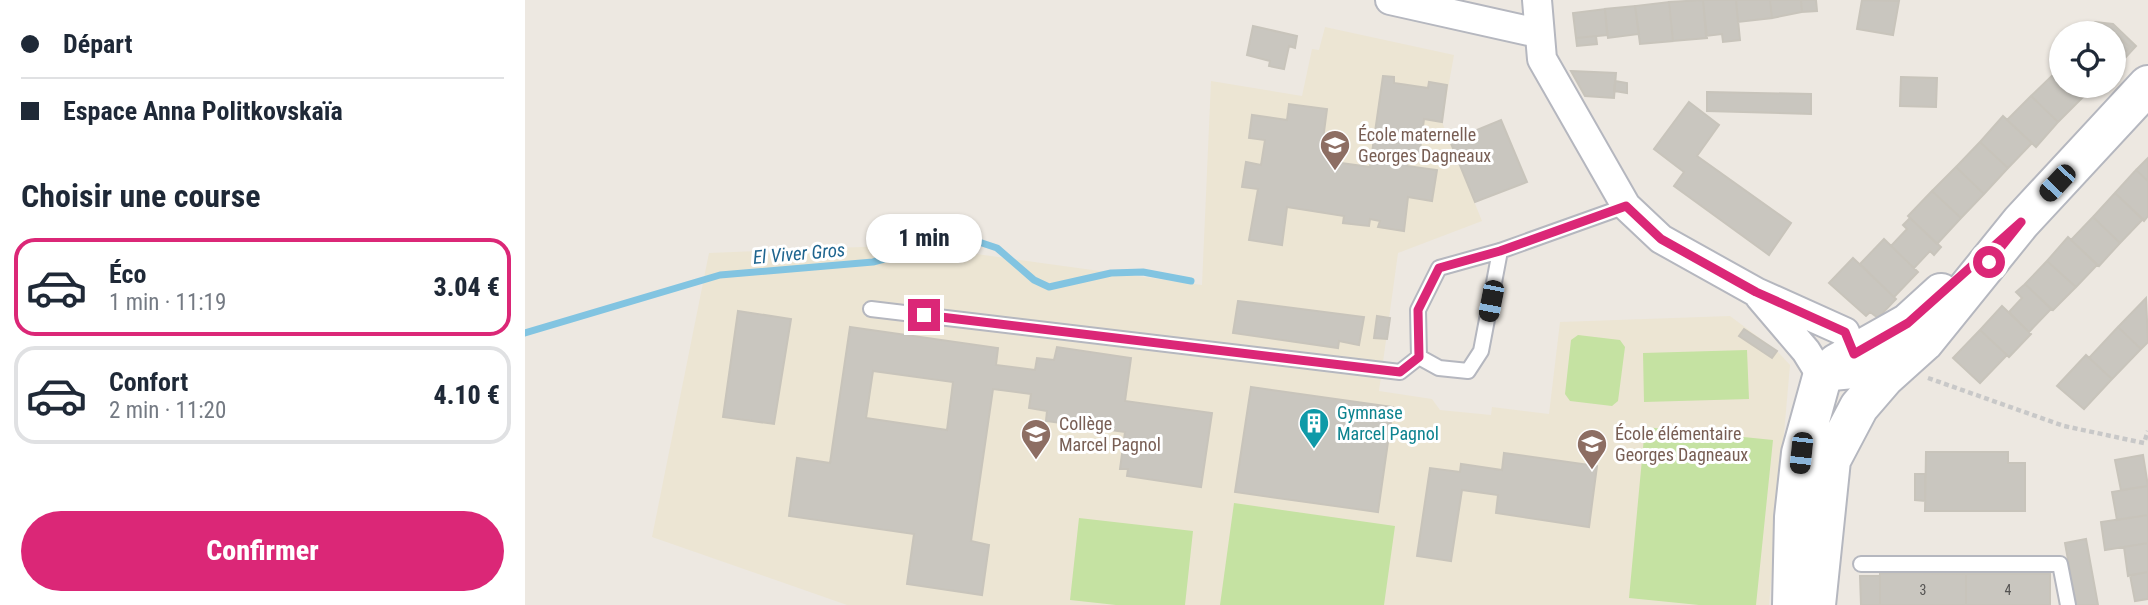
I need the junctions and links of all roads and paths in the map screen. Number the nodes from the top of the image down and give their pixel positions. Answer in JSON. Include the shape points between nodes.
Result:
{"nodes":[{"id":1,"x":1390,"y":0,"type":"edge"},
{"id":2,"x":1537,"y":0,"type":"edge"},
{"id":3,"x":1538,"y":33,"type":"junction"},
{"id":4,"x":2148,"y":85,"type":"edge"},
{"id":5,"x":1626,"y":206,"type":"junction"},
{"id":6,"x":1500,"y":251,"type":"junction"},
{"id":7,"x":1756,"y":292,"type":"junction"},
{"id":8,"x":871,"y":309,"type":"dead end"},
{"id":9,"x":1419,"y":357,"type":"junction"},
{"id":10,"x":1853,"y":371,"type":"junction"},
{"id":11,"x":1922,"y":375,"type":"dead end"},
{"id":12,"x":2148,"y":431,"type":"edge"},
{"id":13,"x":1861,"y":564,"type":"dead end"},
{"id":14,"x":1792,"y":605,"type":"edge"},
{"id":15,"x":1816,"y":605,"type":"edge"},
{"id":16,"x":2067,"y":605,"type":"edge"}],
"edges":[{"from":1,"to":3,"type":"street"},
{"from":2,"to":3,"type":"street"},
{"from":3,"to":5,"type":"street","via":[[1542,59]]},
{"from":4,"to":10,"type":"main road","via":[[2021,222],[1924,342]]},
{"from":5,"to":6,"type":"lane"},
{"from":5,"to":7,"type":"street","via":[[1661,239]]},
{"from":6,"to":9,"type":"lane","via":[[1439,268],[1418,310]]},
{"from":6,"to":9,"type":"lane","via":[[1481,351],[1468,371],[1439,368]]},
{"from":7,"to":10,"type":"street","via":[[1806,351]]},
{"from":7,"to":10,"type":"street","via":[[1845,332]]},
{"from":8,"to":9,"type":"lane","via":[[1400,372]]},
{"from":10,"to":14,"type":"main road","via":[[1801,453]]},
{"from":10,"to":15,"type":"main road","via":[[1859,407],[1831,460]]},
{"from":11,"to":12,"type":"path","via":[[2064,426],[2144,443]]},
{"from":13,"to":16,"type":"lane","via":[[2060,564]]}]}
